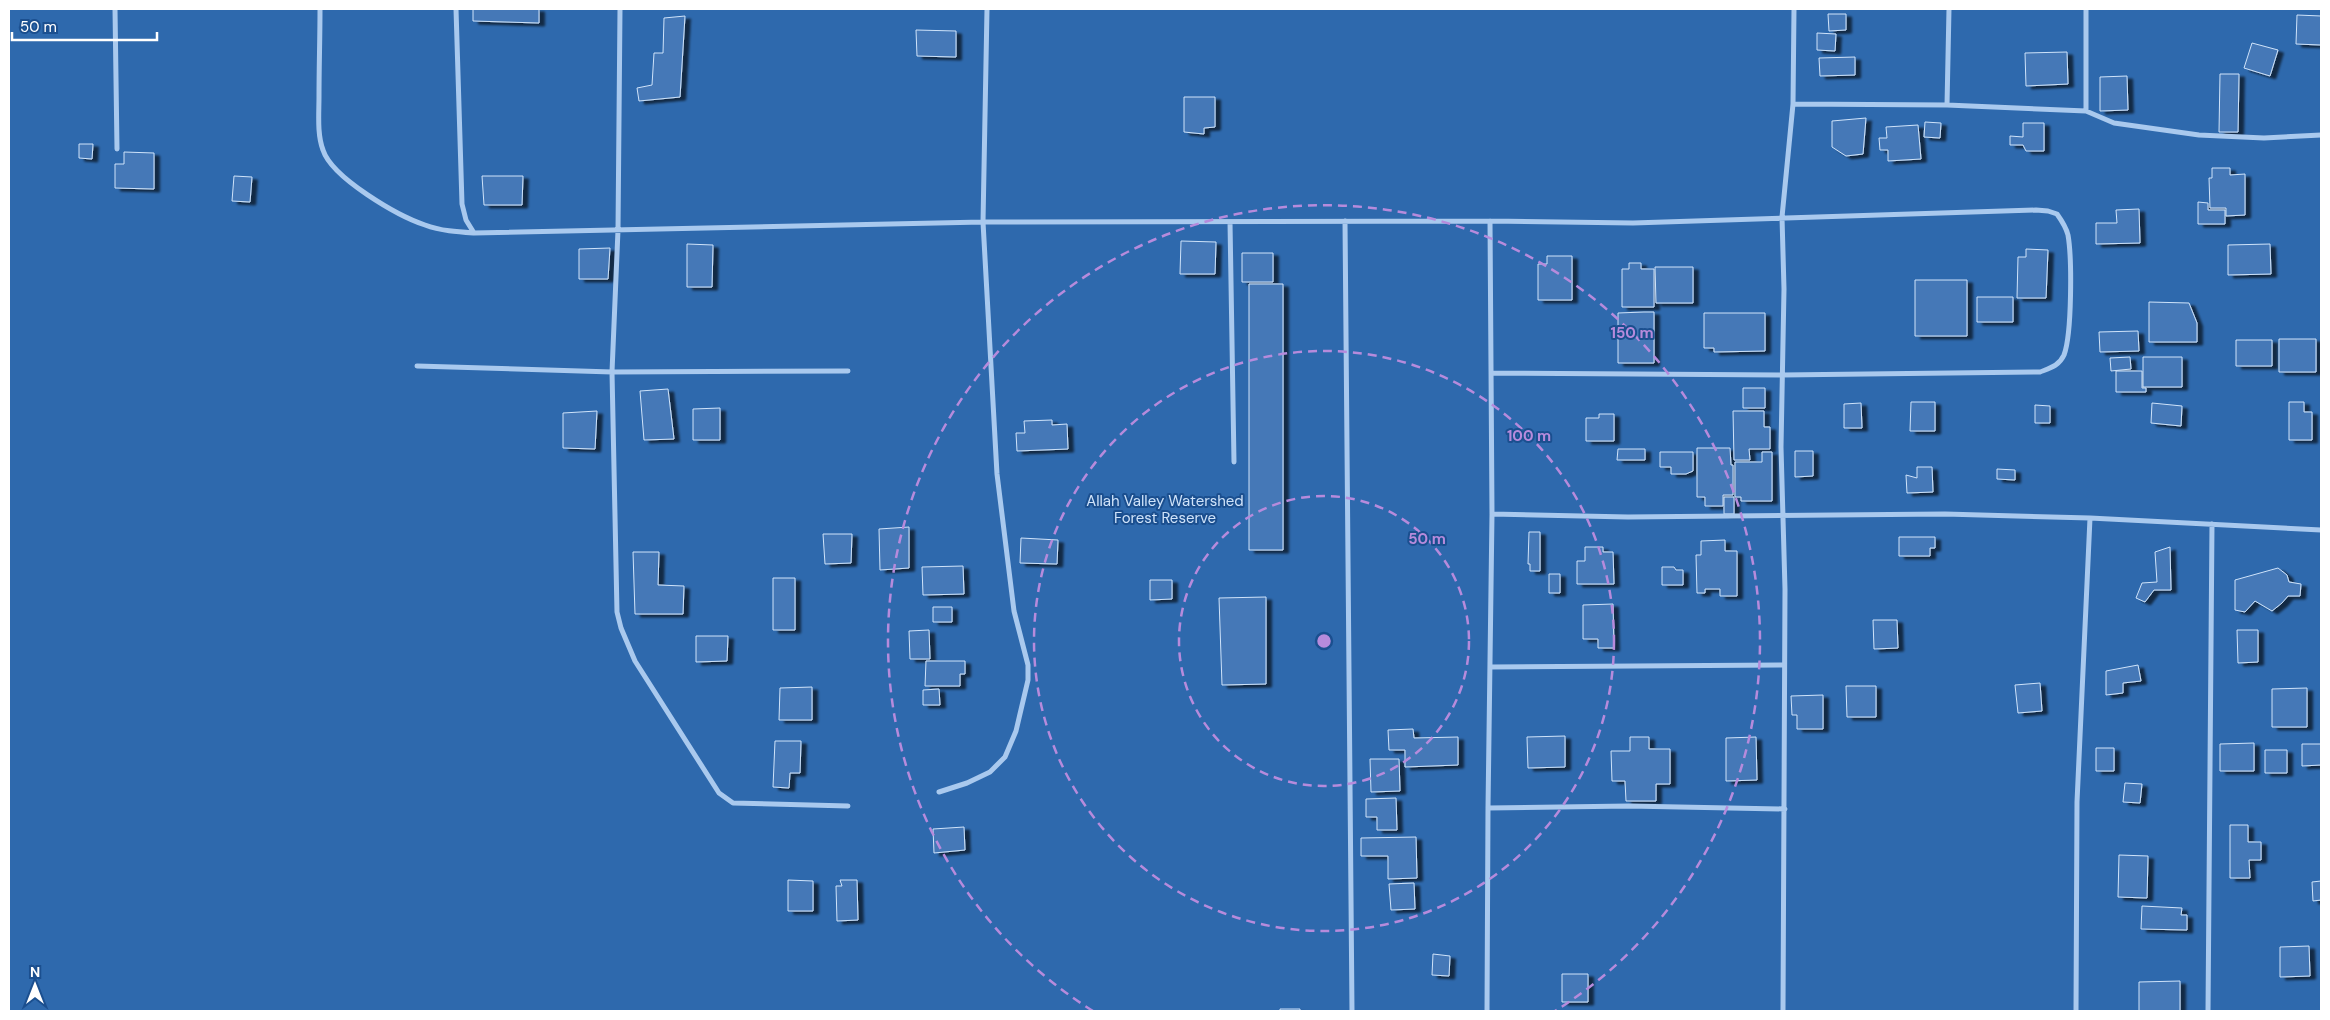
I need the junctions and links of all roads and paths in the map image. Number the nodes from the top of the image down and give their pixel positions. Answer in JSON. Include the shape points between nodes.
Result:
{"nodes":[{"id":1,"x":115,"y":9,"type":"edge"},
{"id":2,"x":320,"y":9,"type":"edge"},
{"id":3,"x":456,"y":9,"type":"edge"},
{"id":4,"x":620,"y":9,"type":"edge"},
{"id":5,"x":987,"y":9,"type":"edge"},
{"id":6,"x":1794,"y":9,"type":"edge"},
{"id":7,"x":1949,"y":9,"type":"edge"},
{"id":8,"x":2086,"y":9,"type":"edge"},
{"id":9,"x":1793,"y":104,"type":"junction"},
{"id":10,"x":1947,"y":104,"type":"junction"},
{"id":11,"x":2086,"y":111,"type":"junction"},
{"id":12,"x":2321,"y":135,"type":"edge"},
{"id":13,"x":117,"y":149,"type":"dead end"},
{"id":14,"x":1782,"y":217,"type":"junction"},
{"id":15,"x":1345,"y":221,"type":"junction"},
{"id":16,"x":1490,"y":221,"type":"junction"},
{"id":17,"x":983,"y":222,"type":"junction"},
{"id":18,"x":1230,"y":222,"type":"junction"},
{"id":19,"x":618,"y":230,"type":"junction"},
{"id":20,"x":474,"y":233,"type":"junction"},
{"id":21,"x":417,"y":366,"type":"dead end"},
{"id":22,"x":848,"y":371,"type":"dead end"},
{"id":23,"x":612,"y":372,"type":"junction"},
{"id":24,"x":1492,"y":373,"type":"junction"},
{"id":25,"x":1782,"y":375,"type":"junction"},
{"id":26,"x":1234,"y":462,"type":"dead end"},
{"id":27,"x":1492,"y":514,"type":"junction"},
{"id":28,"x":1783,"y":516,"type":"junction"},
{"id":29,"x":2090,"y":518,"type":"junction"},
{"id":30,"x":2212,"y":524,"type":"junction"},
{"id":31,"x":2321,"y":530,"type":"edge"},
{"id":32,"x":1784,"y":665,"type":"junction"},
{"id":33,"x":1491,"y":667,"type":"junction"},
{"id":34,"x":939,"y":792,"type":"dead end"},
{"id":35,"x":848,"y":806,"type":"dead end"},
{"id":36,"x":1488,"y":808,"type":"junction"},
{"id":37,"x":1785,"y":809,"type":"junction"},
{"id":38,"x":1352,"y":1011,"type":"edge"},
{"id":39,"x":1487,"y":1011,"type":"edge"},
{"id":40,"x":1783,"y":1011,"type":"edge"},
{"id":41,"x":2076,"y":1011,"type":"edge"},
{"id":42,"x":2208,"y":1011,"type":"edge"}],
"edges":[{"from":1,"to":13,"type":"street"},
{"from":2,"to":20,"type":"street","via":[[320,142],[329,161],[348,180],[405,218],[428,226]]},
{"from":3,"to":20,"type":"street","via":[[462,204]]},
{"from":4,"to":19,"type":"street"},
{"from":5,"to":17,"type":"street"},
{"from":6,"to":9,"type":"street"},
{"from":7,"to":10,"type":"street"},
{"from":8,"to":11,"type":"street"},
{"from":9,"to":10,"type":"street"},
{"from":9,"to":14,"type":"street"},
{"from":10,"to":11,"type":"street"},
{"from":11,"to":12,"type":"street","via":[[2114,122],[2199,135],[2264,138]]},
{"from":14,"to":16,"type":"street","via":[[1633,223]]},
{"from":14,"to":25,"type":"street"},
{"from":14,"to":25,"type":"street","via":[[2048,211],[2057,214],[2068,234],[2070,301],[2064,355],[2058,365],[2040,372]]},
{"from":15,"to":16,"type":"street"},
{"from":15,"to":18,"type":"street"},
{"from":15,"to":38,"type":"street"},
{"from":16,"to":24,"type":"street"},
{"from":17,"to":18,"type":"street"},
{"from":17,"to":19,"type":"street"},
{"from":17,"to":34,"type":"street","via":[[997,474],[1013,602],[1028,665],[1028,680],[1016,731],[1005,757],[990,772]]},
{"from":18,"to":26,"type":"street"},
{"from":19,"to":20,"type":"street"},
{"from":19,"to":23,"type":"street"},
{"from":21,"to":23,"type":"street"},
{"from":22,"to":23,"type":"street"},
{"from":23,"to":35,"type":"street","via":[[617,612],[635,661],[719,793],[727,800],[734,803]]},
{"from":24,"to":25,"type":"street"},
{"from":24,"to":27,"type":"street"},
{"from":25,"to":28,"type":"street"},
{"from":27,"to":28,"type":"street"},
{"from":27,"to":33,"type":"street"},
{"from":28,"to":29,"type":"street","via":[[1945,514]]},
{"from":28,"to":32,"type":"street"},
{"from":29,"to":30,"type":"street"},
{"from":29,"to":41,"type":"street","via":[[2077,802]]},
{"from":30,"to":31,"type":"street"},
{"from":30,"to":42,"type":"street"},
{"from":32,"to":33,"type":"street"},
{"from":32,"to":37,"type":"street"},
{"from":33,"to":36,"type":"street"},
{"from":36,"to":37,"type":"street"},
{"from":36,"to":39,"type":"street"},
{"from":37,"to":40,"type":"street"}]}
